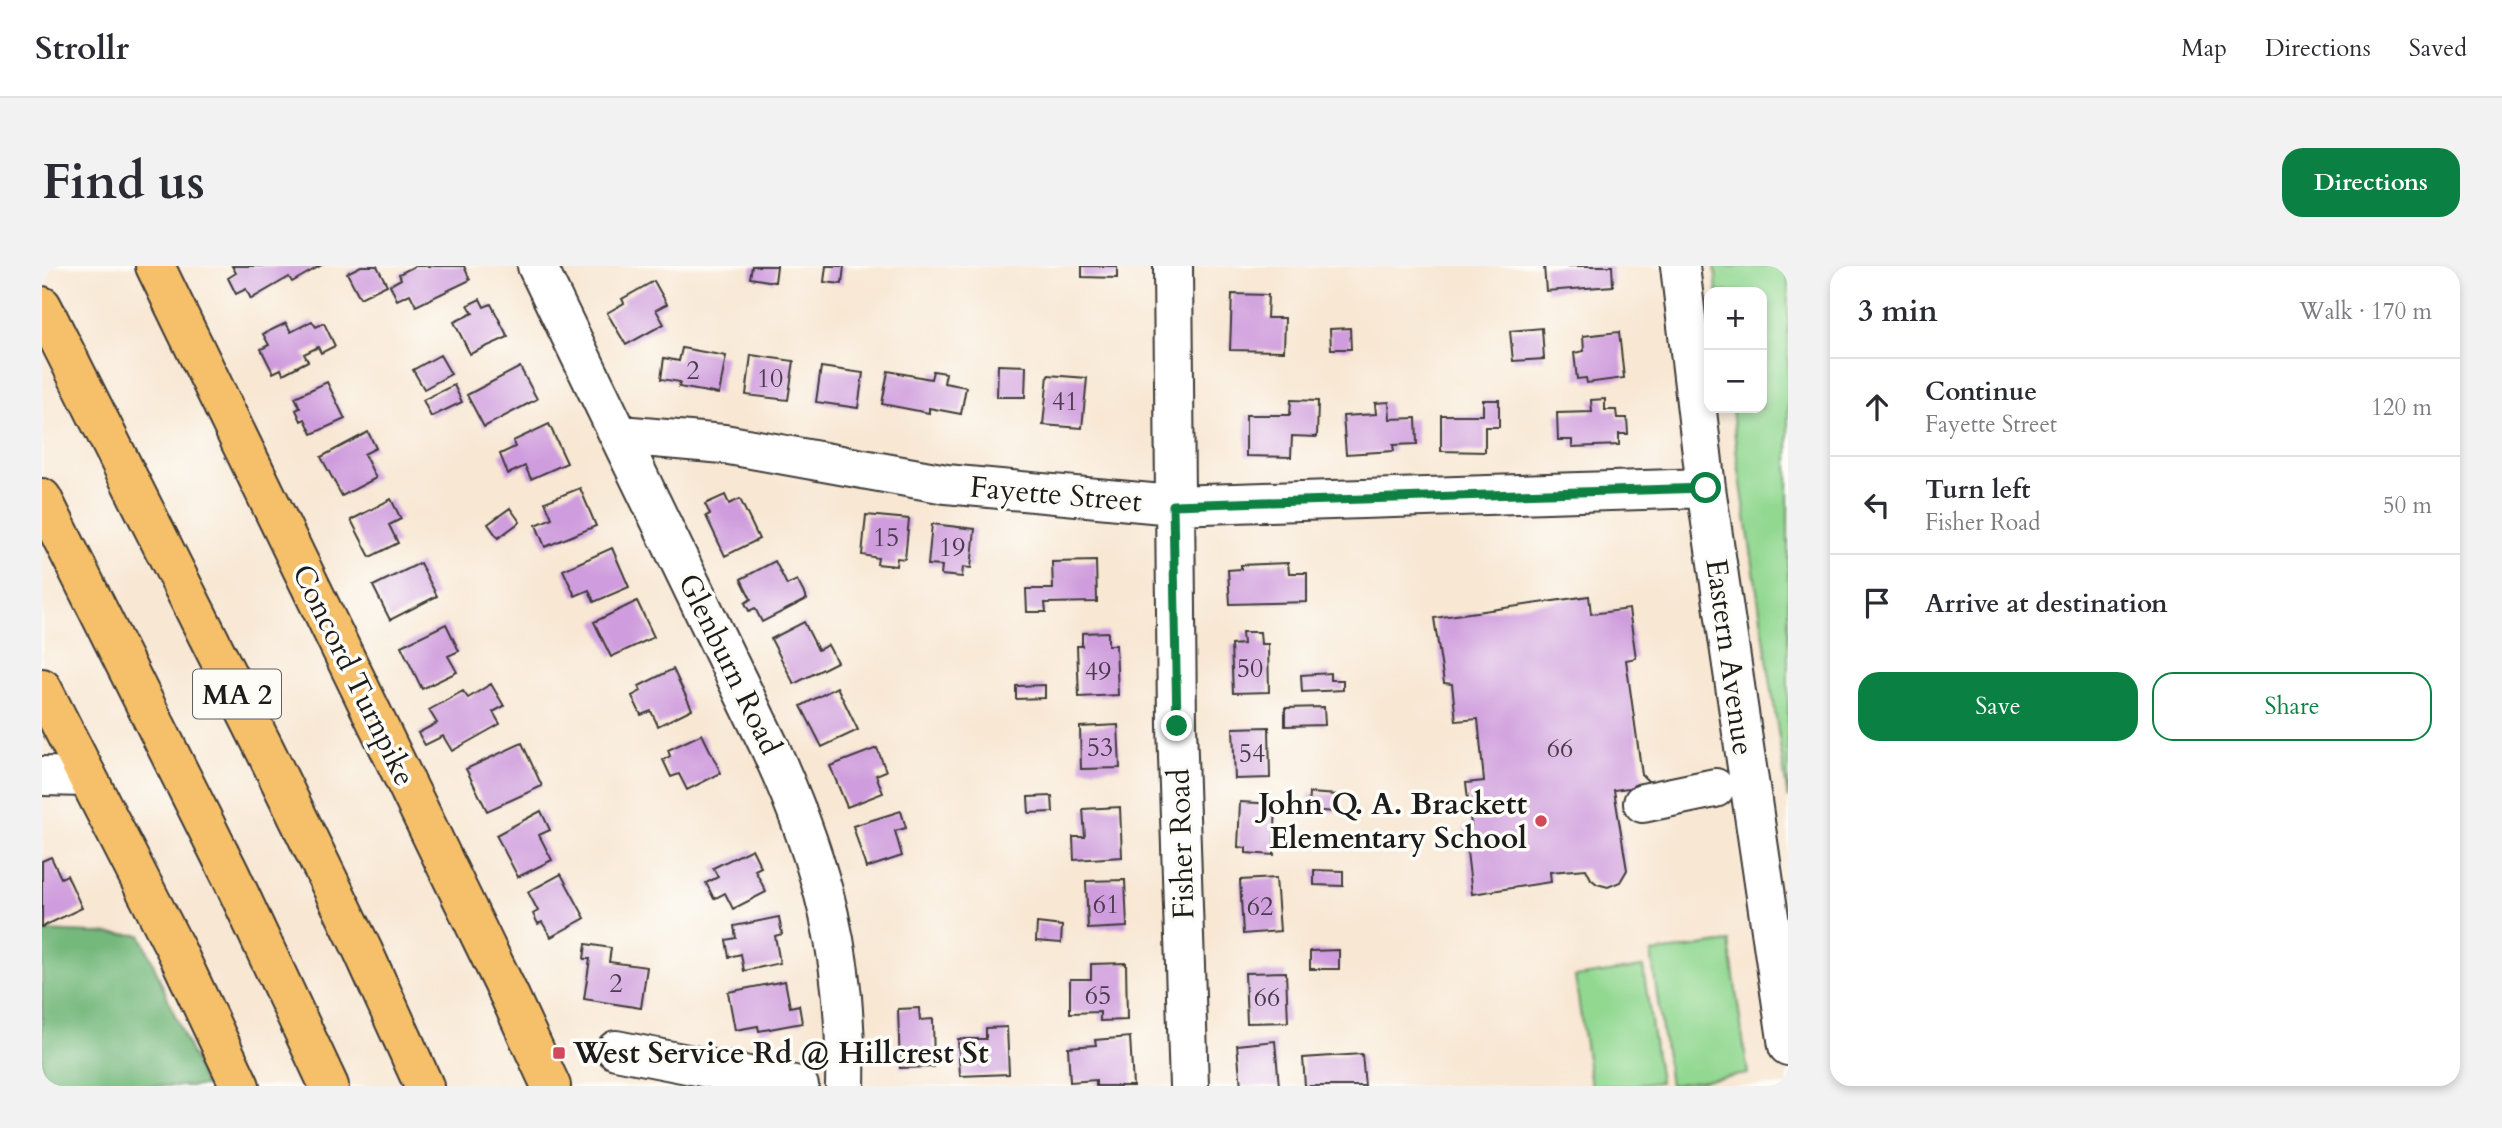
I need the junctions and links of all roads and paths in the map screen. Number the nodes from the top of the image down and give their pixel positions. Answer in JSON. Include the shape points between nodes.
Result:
{"nodes":[{"id":1,"x":155,"y":266,"type":"edge"},
{"id":2,"x":537,"y":266,"type":"edge"},
{"id":3,"x":1172,"y":266,"type":"edge"},
{"id":4,"x":1681,"y":266,"type":"edge"},
{"id":5,"x":42,"y":306,"type":"edge"},
{"id":6,"x":620,"y":435,"type":"junction"},
{"id":7,"x":1706,"y":488,"type":"junction"},
{"id":8,"x":42,"y":498,"type":"edge"},
{"id":9,"x":1173,"y":505,"type":"junction"},
{"id":10,"x":42,"y":688,"type":"edge"},
{"id":11,"x":42,"y":776,"type":"edge"},
{"id":12,"x":87,"y":777,"type":"junction"},
{"id":13,"x":1715,"y":788,"type":"dead end"},
{"id":14,"x":1643,"y":803,"type":"dead end"},
{"id":15,"x":1788,"y":1046,"type":"edge"},
{"id":16,"x":616,"y":1051,"type":"dead end"},
{"id":17,"x":240,"y":1086,"type":"edge"},
{"id":18,"x":329,"y":1086,"type":"edge"},
{"id":19,"x":424,"y":1086,"type":"edge"},
{"id":20,"x":551,"y":1086,"type":"edge"},
{"id":21,"x":799,"y":1086,"type":"edge"},
{"id":22,"x":845,"y":1086,"type":"edge"},
{"id":23,"x":1189,"y":1086,"type":"edge"}],
"edges":[{"from":1,"to":20,"type":"main road","name":"Concord Turnpike"},
{"from":2,"to":6,"type":"street","name":"Glenburn Road"},
{"from":3,"to":9,"type":"street","name":"Fisher Road"},
{"from":4,"to":7,"type":"street","name":"Eastern Avenue"},
{"from":5,"to":19,"type":"main road","number":"MA 2","via":[[284,789]]},
{"from":6,"to":9,"type":"street","name":"Fayette Street","via":[[724,444],[946,484]]},
{"from":6,"to":22,"type":"street","name":"Glenburn Road","via":[[806,833],[839,964]]},
{"from":7,"to":9,"type":"street","name":"Fayette Street"},
{"from":7,"to":15,"type":"street","name":"Eastern Avenue"},
{"from":8,"to":18,"type":"main road","number":"MA 2","via":[[230,874]]},
{"from":9,"to":23,"type":"street","name":"Fisher Road"},
{"from":10,"to":12,"type":"main road"},
{"from":11,"to":12,"type":"street"},
{"from":12,"to":17,"type":"main road"},
{"from":13,"to":14,"type":"street"},
{"from":16,"to":21,"type":"street"}]}
